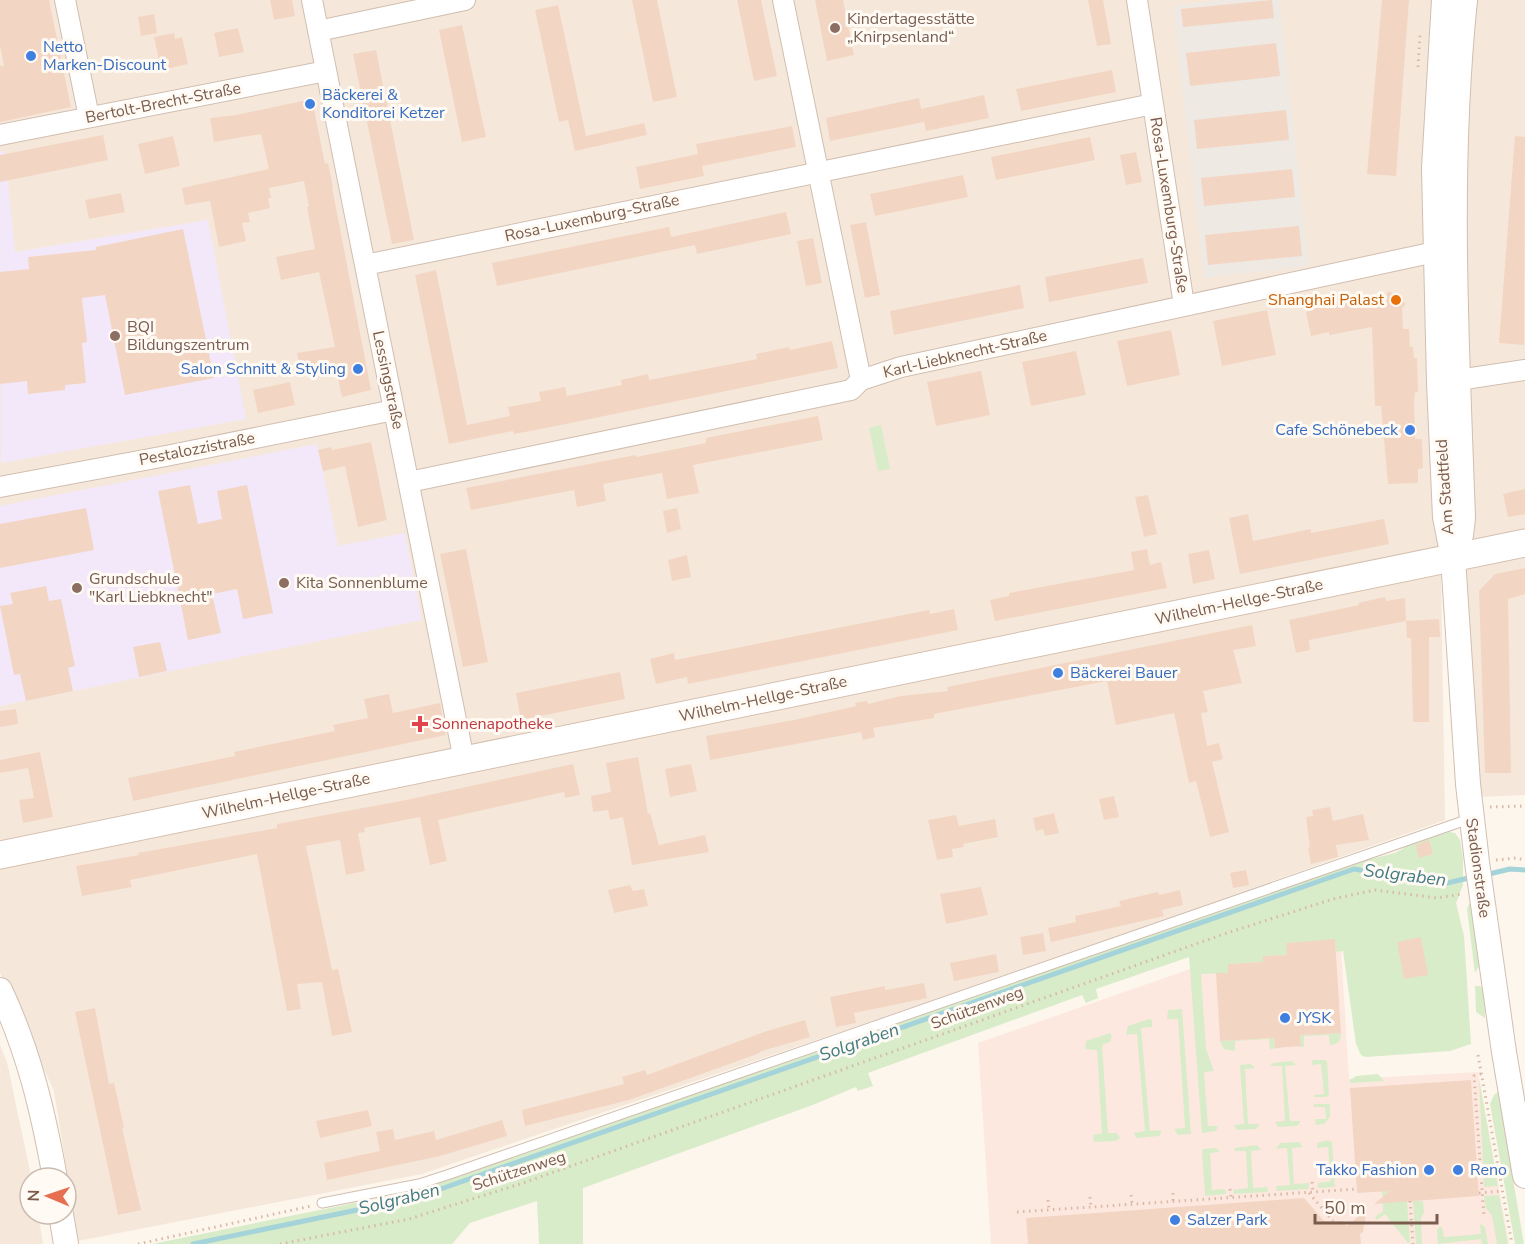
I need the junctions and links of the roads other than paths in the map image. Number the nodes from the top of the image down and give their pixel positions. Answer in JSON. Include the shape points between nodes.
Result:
{"nodes":[{"id":1,"x":65,"y":0,"type":"edge"},
{"id":2,"x":312,"y":0,"type":"edge"},
{"id":3,"x":465,"y":0,"type":"edge"},
{"id":4,"x":783,"y":0,"type":"edge"},
{"id":5,"x":1137,"y":0,"type":"edge"},
{"id":6,"x":1444,"y":0,"type":"edge"},
{"id":7,"x":1465,"y":0,"type":"edge"},
{"id":8,"x":318,"y":31,"type":"junction"},
{"id":9,"x":326,"y":70,"type":"junction"},
{"id":10,"x":1153,"y":104,"type":"junction"},
{"id":11,"x":89,"y":117,"type":"junction"},
{"id":12,"x":0,"y":135,"type":"edge"},
{"id":13,"x":819,"y":172,"type":"junction"},
{"id":14,"x":1445,"y":250,"type":"junction"},
{"id":15,"x":365,"y":265,"type":"junction"},
{"id":16,"x":1184,"y":305,"type":"junction"},
{"id":17,"x":1525,"y":370,"type":"edge"},
{"id":18,"x":861,"y":380,"type":"junction"},
{"id":19,"x":1448,"y":382,"type":"junction"},
{"id":20,"x":394,"y":410,"type":"junction"},
{"id":21,"x":409,"y":482,"type":"junction"},
{"id":22,"x":0,"y":487,"type":"edge"},
{"id":23,"x":1525,"y":543,"type":"edge"},
{"id":24,"x":1453,"y":558,"type":"junction"},
{"id":25,"x":464,"y":760,"type":"junction"},
{"id":26,"x":1471,"y":813,"type":"junction"},
{"id":27,"x":0,"y":855,"type":"edge"},
{"id":28,"x":0,"y":990,"type":"edge"},
{"id":29,"x":53,"y":1166,"type":"edge"},
{"id":30,"x":1525,"y":1176,"type":"edge"},
{"id":31,"x":322,"y":1203,"type":"road end"},
{"id":32,"x":63,"y":1226,"type":"edge"},
{"id":33,"x":66,"y":1244,"type":"edge"}],
"edges":[{"from":1,"to":11,"type":"street"},
{"from":2,"to":8,"type":"street","name":"Lessingstraße"},
{"from":3,"to":8,"type":"street"},
{"from":4,"to":13,"type":"street"},
{"from":5,"to":10,"type":"street","name":"Rosa-Luxemburg-Straße"},
{"from":6,"to":14,"type":"street","name":"Am Stadtfeld","via":[[1434,168]]},
{"from":7,"to":14,"type":"street","name":"Am Stadtfeld"},
{"from":8,"to":9,"type":"street","name":"Lessingstraße"},
{"from":9,"to":11,"type":"street","name":"Bertolt-Brecht-Straße"},
{"from":9,"to":15,"type":"street","name":"Lessingstraße"},
{"from":10,"to":13,"type":"street","name":"Rosa-Luxemburg-Straße"},
{"from":10,"to":16,"type":"street","name":"Rosa-Luxemburg-Straße"},
{"from":11,"to":12,"type":"street","name":"Bertolt-Brecht-Straße"},
{"from":13,"to":15,"type":"street","name":"Rosa-Luxemburg-Straße"},
{"from":13,"to":18,"type":"street"},
{"from":14,"to":16,"type":"street","name":"Karl-Liebknecht-Straße"},
{"from":14,"to":19,"type":"street","name":"Am Stadtfeld"},
{"from":15,"to":20,"type":"street","name":"Lessingstraße"},
{"from":16,"to":18,"type":"street","name":"Karl-Liebknecht-Straße","via":[[901,367]]},
{"from":17,"to":19,"type":"street"},
{"from":18,"to":21,"type":"street","name":"Karl-Liebknecht-Straße","via":[[851,390]]},
{"from":19,"to":24,"type":"street","name":"Am Stadtfeld","via":[[1444,517]]},
{"from":20,"to":21,"type":"street","name":"Lessingstraße"},
{"from":20,"to":22,"type":"street","name":"Pestalozzistraße"},
{"from":21,"to":25,"type":"street","name":"Lessingstraße"},
{"from":23,"to":24,"type":"main road","name":"Wilhelm-Hellge-Straße"},
{"from":24,"to":25,"type":"main road","name":"Wilhelm-Hellge-Straße"},
{"from":24,"to":26,"type":"street","name":"Stadionstraße"},
{"from":25,"to":27,"type":"main road","name":"Wilhelm-Hellge-Straße"},
{"from":26,"to":30,"type":"street","name":"Stadionstraße"},
{"from":26,"to":31,"type":"lane","via":[[447,1175]]},
{"from":28,"to":29,"type":"street","via":[[16,1024],[39,1095]]},
{"from":32,"to":33,"type":"street"}]}
